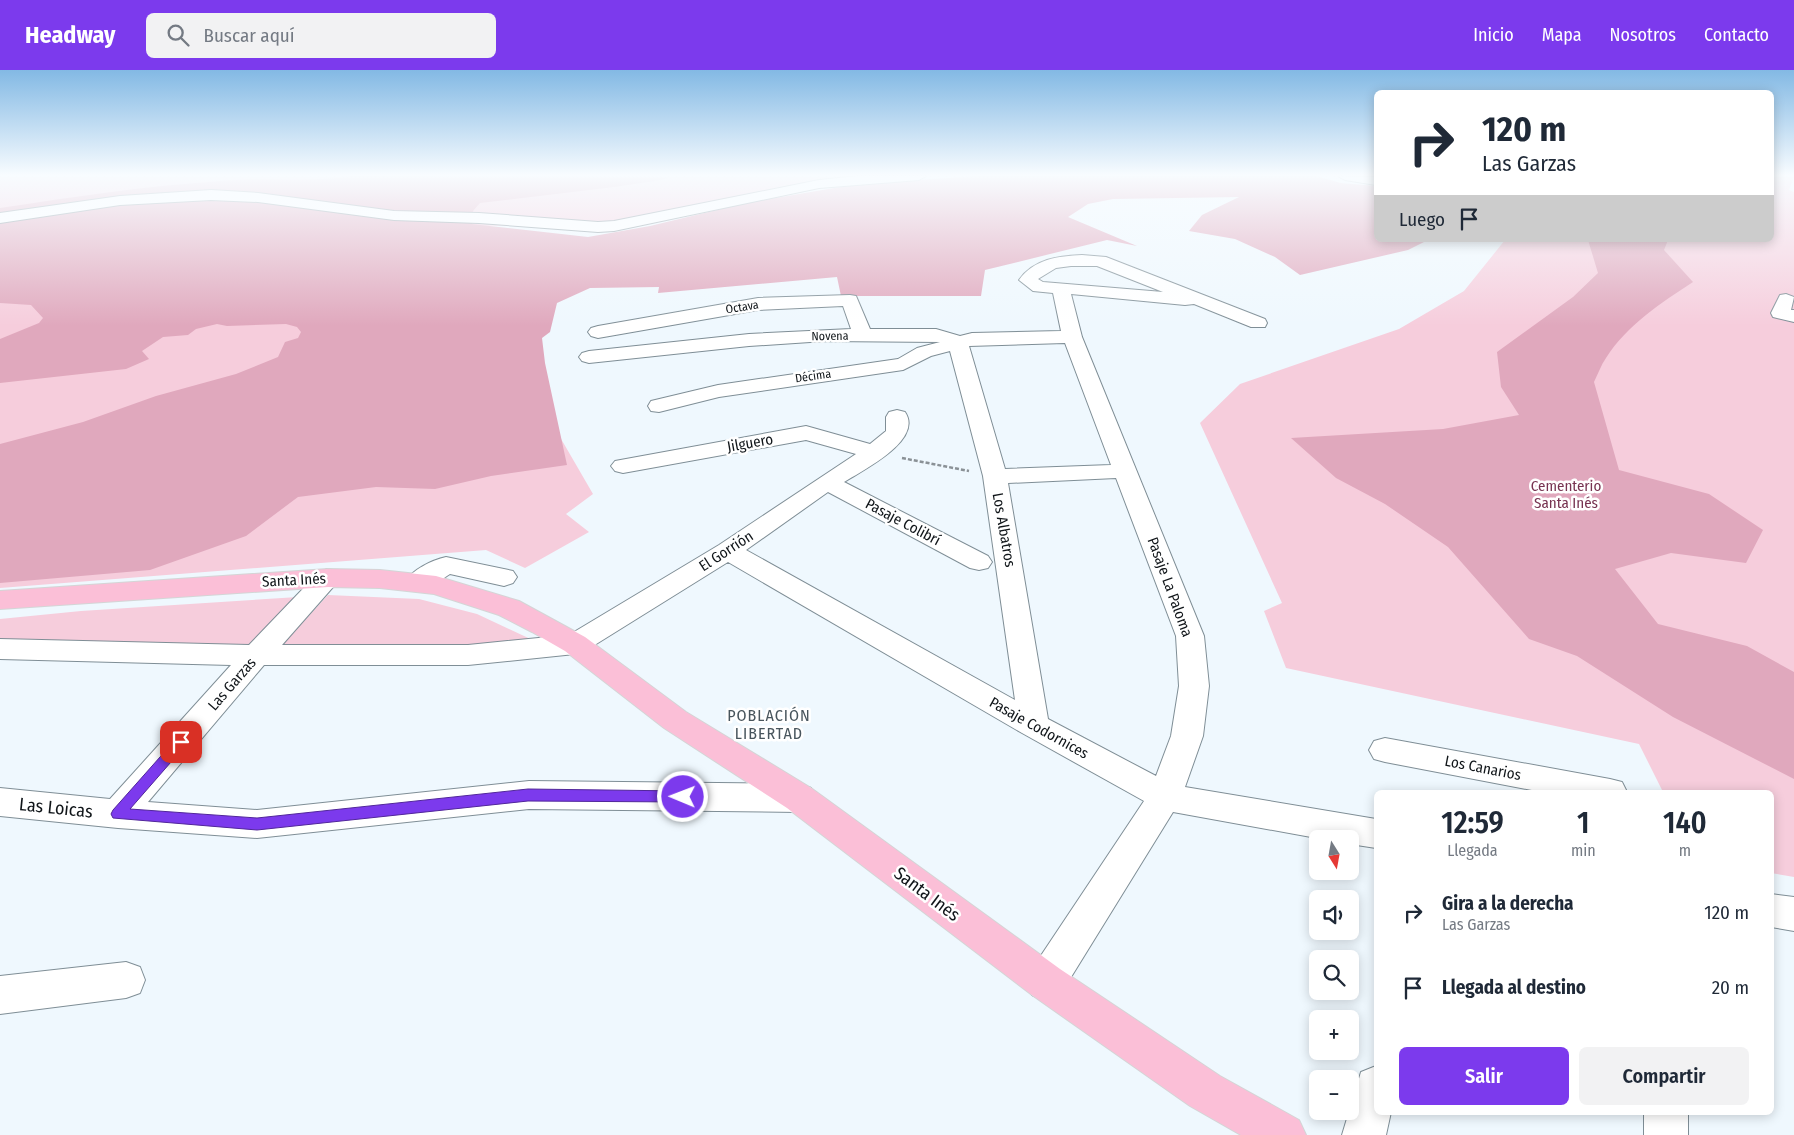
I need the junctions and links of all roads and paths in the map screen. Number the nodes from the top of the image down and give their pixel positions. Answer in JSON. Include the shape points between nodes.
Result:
{"nodes":[{"id":1,"x":545,"y":226,"type":"edge"},
{"id":2,"x":608,"y":226,"type":"edge"},
{"id":3,"x":1061,"y":289,"type":"junction"},
{"id":4,"x":1194,"y":299,"type":"junction"},
{"id":5,"x":1786,"y":299,"type":"dead end"},
{"id":6,"x":1794,"y":316,"type":"edge"},
{"id":7,"x":1258,"y":323,"type":"dead end"},
{"id":8,"x":598,"y":332,"type":"dead end"},
{"id":9,"x":863,"y":335,"type":"junction"},
{"id":10,"x":1072,"y":337,"type":"junction"},
{"id":11,"x":963,"y":341,"type":"junction"},
{"id":12,"x":589,"y":357,"type":"dead end"},
{"id":13,"x":659,"y":406,"type":"dead end"},
{"id":14,"x":897,"y":417,"type":"dead end"},
{"id":15,"x":874,"y":453,"type":"junction"},
{"id":16,"x":624,"y":466,"type":"dead end"},
{"id":17,"x":1126,"y":471,"type":"junction"},
{"id":18,"x":995,"y":476,"type":"junction"},
{"id":19,"x":827,"y":482,"type":"junction"},
{"id":20,"x":728,"y":550,"type":"junction"},
{"id":21,"x":979,"y":562,"type":"dead end"},
{"id":22,"x":504,"y":577,"type":"dead end"},
{"id":23,"x":328,"y":578,"type":"junction"},
{"id":24,"x":418,"y":582,"type":"junction"},
{"id":25,"x":0,"y":600,"type":"edge"},
{"id":26,"x":575,"y":644,"type":"junction"},
{"id":27,"x":0,"y":649,"type":"edge"},
{"id":28,"x":256,"y":655,"type":"junction"},
{"id":29,"x":1033,"y":725,"type":"junction"},
{"id":30,"x":1385,"y":750,"type":"dead end"},
{"id":31,"x":1599,"y":790,"type":"edge"},
{"id":32,"x":1165,"y":797,"type":"junction"},
{"id":33,"x":799,"y":798,"type":"junction"},
{"id":34,"x":0,"y":802,"type":"edge"},
{"id":35,"x":118,"y":814,"type":"junction"},
{"id":36,"x":1374,"y":834,"type":"edge"},
{"id":37,"x":1774,"y":911,"type":"edge"},
{"id":38,"x":1794,"y":914,"type":"edge"},
{"id":39,"x":126,"y":980,"type":"dead end"},
{"id":40,"x":1046,"y":982,"type":"junction"},
{"id":41,"x":0,"y":994,"type":"edge"},
{"id":42,"x":1374,"y":1095,"type":"edge"},
{"id":43,"x":1666,"y":1115,"type":"edge"},
{"id":44,"x":1284,"y":1135,"type":"edge"},
{"id":45,"x":1364,"y":1135,"type":"edge"},
{"id":46,"x":1666,"y":1135,"type":"edge"}],
"edges":[{"from":1,"to":2,"type":"street"},
{"from":3,"to":4,"type":"street"},
{"from":3,"to":4,"type":"street","via":[[1039,286],[1028,280],[1031,274],[1042,268],[1085,259],[1116,266]]},
{"from":3,"to":10,"type":"street","name":"Pasaje La Paloma"},
{"from":4,"to":7,"type":"street"},
{"from":5,"to":6,"type":"street","via":[[1780,312]]},
{"from":8,"to":9,"type":"street","name":"Octava","via":[[758,304],[850,300]]},
{"from":9,"to":11,"type":"street","name":"Novena","via":[[936,335]]},
{"from":9,"to":12,"type":"street","name":"Novena","via":[[749,340]]},
{"from":10,"to":11,"type":"street","name":"Novena","via":[[972,338]]},
{"from":10,"to":17,"type":"street","name":"Pasaje La Paloma"},
{"from":11,"to":13,"type":"street","name":"Décima","via":[[924,352],[904,364],[718,391]]},
{"from":11,"to":18,"type":"street","name":"Los Albatros","via":[[959,346]]},
{"from":14,"to":15,"type":"street","name":"El Gorrión","via":[[897,433]]},
{"from":15,"to":16,"type":"street","name":"Jilguero","via":[[833,438],[806,433]]},
{"from":15,"to":18,"type":"path"},
{"from":15,"to":19,"type":"street","name":"El Gorrión"},
{"from":17,"to":18,"type":"street"},
{"from":17,"to":32,"type":"street","name":"Pasaje La Paloma","via":[[1190,636],[1194,686],[1187,736]]},
{"from":18,"to":29,"type":"street","name":"Los Albatros"},
{"from":19,"to":20,"type":"street","name":"El Gorrión"},
{"from":19,"to":21,"type":"street","name":"Pasaje Colibrí"},
{"from":20,"to":26,"type":"street","name":"El Gorrión"},
{"from":20,"to":29,"type":"street","name":"Pasaje Codornices"},
{"from":22,"to":24,"type":"street","via":[[446,564]]},
{"from":23,"to":24,"type":"main road","name":"Santa Inés"},
{"from":23,"to":25,"type":"main road","name":"Santa Inés"},
{"from":23,"to":28,"type":"street","name":"Las Garzas"},
{"from":24,"to":26,"type":"main road","name":"Santa Inés","via":[[466,593],[509,608]]},
{"from":26,"to":28,"type":"street","via":[[468,655]]},
{"from":26,"to":33,"type":"main road","name":"Santa Inés","via":[[675,720]]},
{"from":27,"to":28,"type":"street"},
{"from":28,"to":35,"type":"street","name":"Las Garzas"},
{"from":29,"to":32,"type":"street","name":"Pasaje Codornices"},
{"from":30,"to":31,"type":"street","name":"Los Canarios"},
{"from":32,"to":36,"type":"street","name":"Pasaje Codornices"},
{"from":32,"to":40,"type":"street","name":"Pasaje La Paloma"},
{"from":33,"to":35,"type":"street","name":"Las Loicas","via":[[528,795],[257,824]]},
{"from":33,"to":40,"type":"main road","name":"Santa Inés"},
{"from":34,"to":35,"type":"street","name":"Las Loicas"},
{"from":37,"to":38,"type":"street"},
{"from":39,"to":41,"type":"street"},
{"from":40,"to":44,"type":"main road","name":"Santa Inés","via":[[1205,1091]]},
{"from":42,"to":45,"type":"street"},
{"from":43,"to":46,"type":"street"}]}
